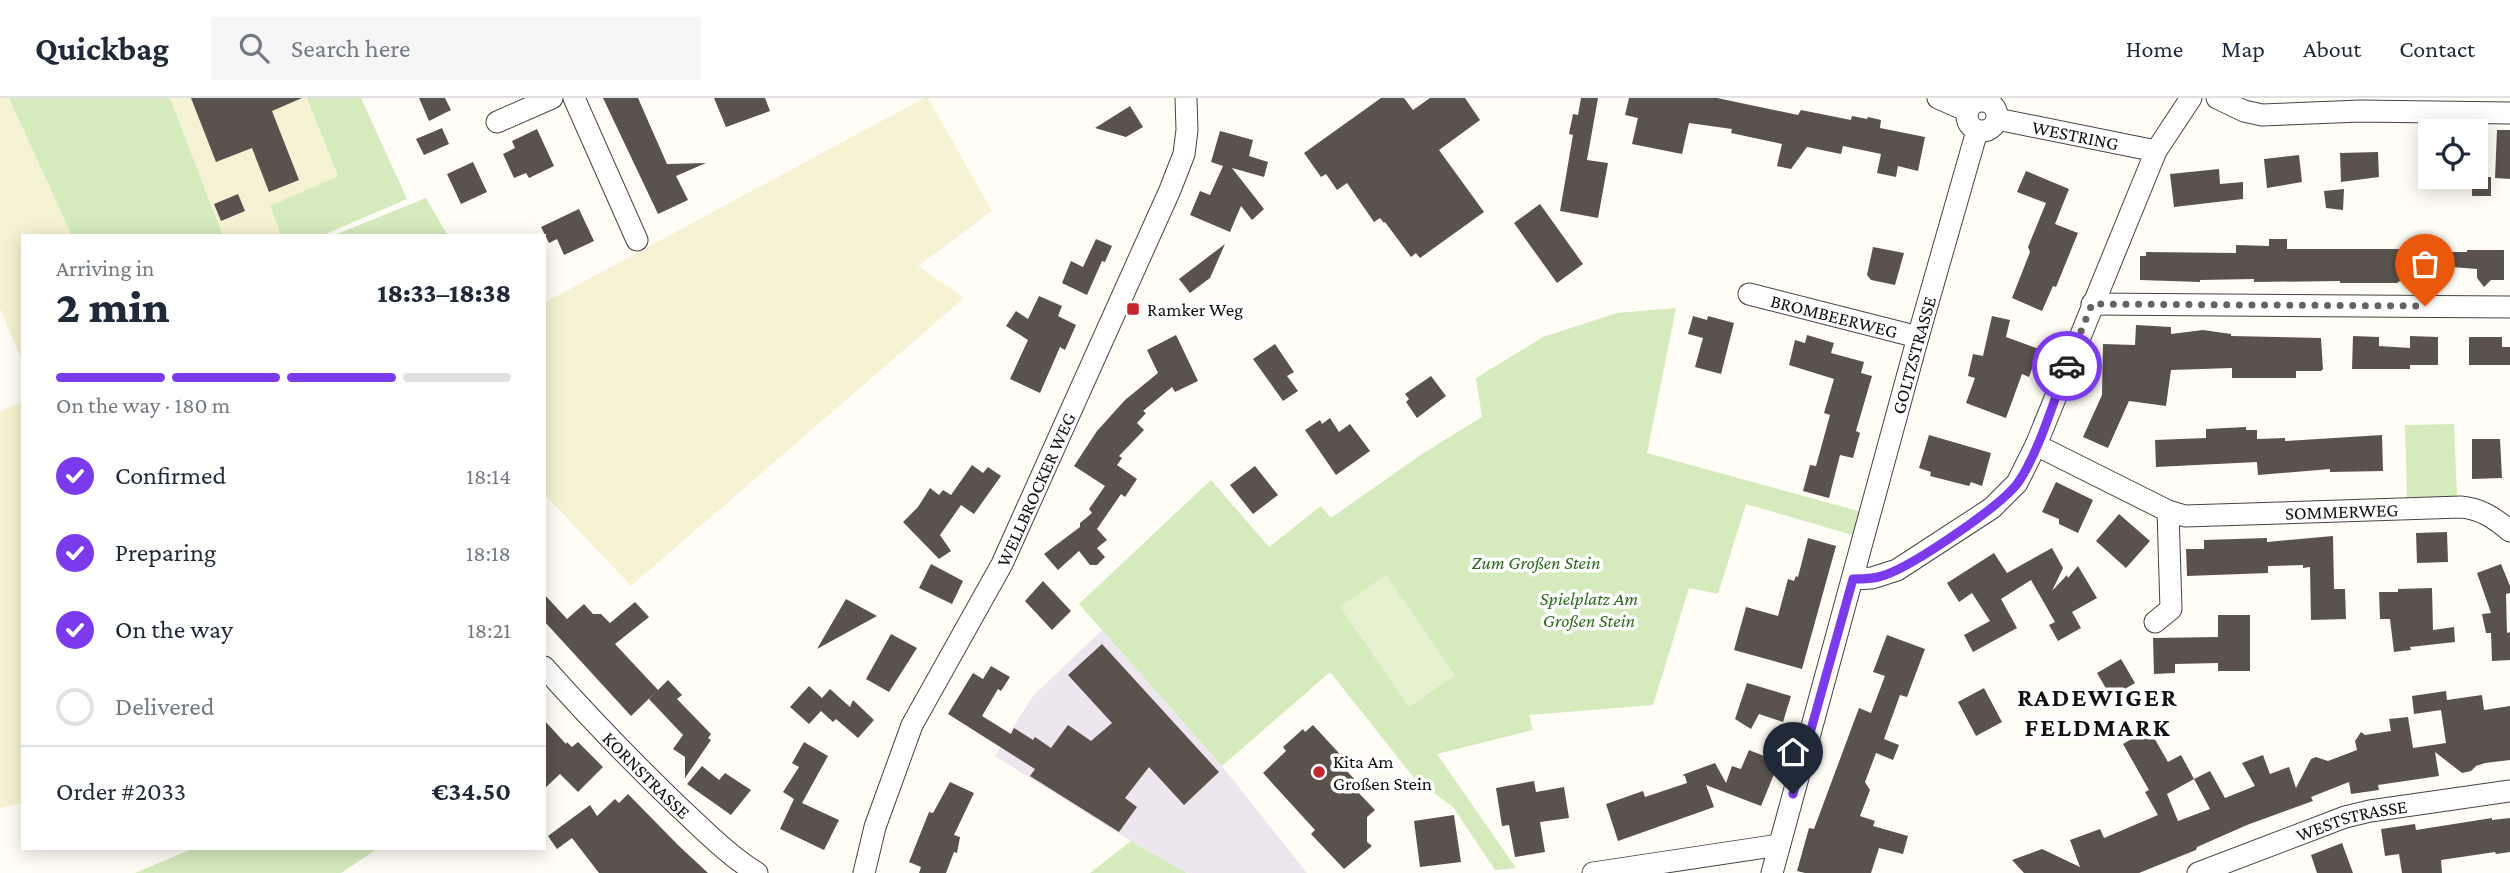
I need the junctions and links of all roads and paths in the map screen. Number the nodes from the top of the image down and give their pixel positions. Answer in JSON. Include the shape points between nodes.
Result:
{"nodes":[{"id":1,"x":552,"y":98,"type":"edge"},
{"id":2,"x":574,"y":98,"type":"edge"},
{"id":3,"x":1186,"y":98,"type":"edge"},
{"id":4,"x":1938,"y":98,"type":"edge"},
{"id":5,"x":2191,"y":98,"type":"edge"},
{"id":6,"x":2217,"y":98,"type":"edge"},
{"id":7,"x":1985,"y":107,"type":"edge"},
{"id":8,"x":2510,"y":113,"type":"edge"},
{"id":9,"x":497,"y":122,"type":"dead end"},
{"id":10,"x":2156,"y":151,"type":"junction"},
{"id":11,"x":638,"y":240,"type":"dead end"},
{"id":12,"x":1749,"y":294,"type":"dead end"},
{"id":13,"x":2092,"y":304,"type":"junction"},
{"id":14,"x":2510,"y":307,"type":"edge"},
{"id":15,"x":1918,"y":337,"type":"junction"},
{"id":16,"x":2036,"y":445,"type":"junction"},
{"id":17,"x":2168,"y":511,"type":"junction"},
{"id":18,"x":2510,"y":531,"type":"edge"},
{"id":19,"x":1853,"y":579,"type":"junction"},
{"id":20,"x":2155,"y":622,"type":"dead end"},
{"id":21,"x":546,"y":669,"type":"edge"},
{"id":22,"x":2510,"y":791,"type":"edge"},
{"id":23,"x":1779,"y":845,"type":"junction"},
{"id":24,"x":758,"y":873,"type":"edge"},
{"id":25,"x":864,"y":873,"type":"edge"},
{"id":26,"x":1593,"y":873,"type":"edge"},
{"id":27,"x":1772,"y":873,"type":"edge"},
{"id":28,"x":2198,"y":873,"type":"edge"}],
"edges":[{"from":1,"to":9,"type":"street"},
{"from":2,"to":11,"type":"street"},
{"from":3,"to":25,"type":"street","name":"WELLBROCKER WEG","via":[[1184,155],[1170,190],[1002,564],[912,725],[875,827]]},
{"from":4,"to":7,"type":"street","name":"WESTRING"},
{"from":5,"to":10,"type":"street"},
{"from":6,"to":8,"type":"street","via":[[2262,115]]},
{"from":7,"to":10,"type":"street","name":"WESTRING"},
{"from":7,"to":15,"type":"street","name":"GOLTZSTRASSE","via":[[1967,120],[1978,131]]},
{"from":10,"to":13,"type":"street"},
{"from":12,"to":15,"type":"street","name":"BROMBEERWEG"},
{"from":13,"to":14,"type":"street"},
{"from":13,"to":16,"type":"street"},
{"from":15,"to":19,"type":"street","name":"GOLTZSTRASSE"},
{"from":16,"to":17,"type":"street","name":"SOMMERWEG"},
{"from":16,"to":19,"type":"street","via":[[2017,483],[1992,508],[1897,570]]},
{"from":17,"to":18,"type":"street","name":"SOMMERWEG","via":[[2185,516],[2461,507],[2476,509]]},
{"from":17,"to":20,"type":"street","via":[[2171,609]]},
{"from":19,"to":23,"type":"street","name":"GOLTZSTRASSE"},
{"from":21,"to":24,"type":"street","name":"KORNSTRASSE","via":[[647,776]]},
{"from":22,"to":28,"type":"street","name":"WESTSTRASSE","via":[[2345,817]]},
{"from":23,"to":26,"type":"street"},
{"from":23,"to":27,"type":"street","name":"GOLTZSTRASSE"}]}
